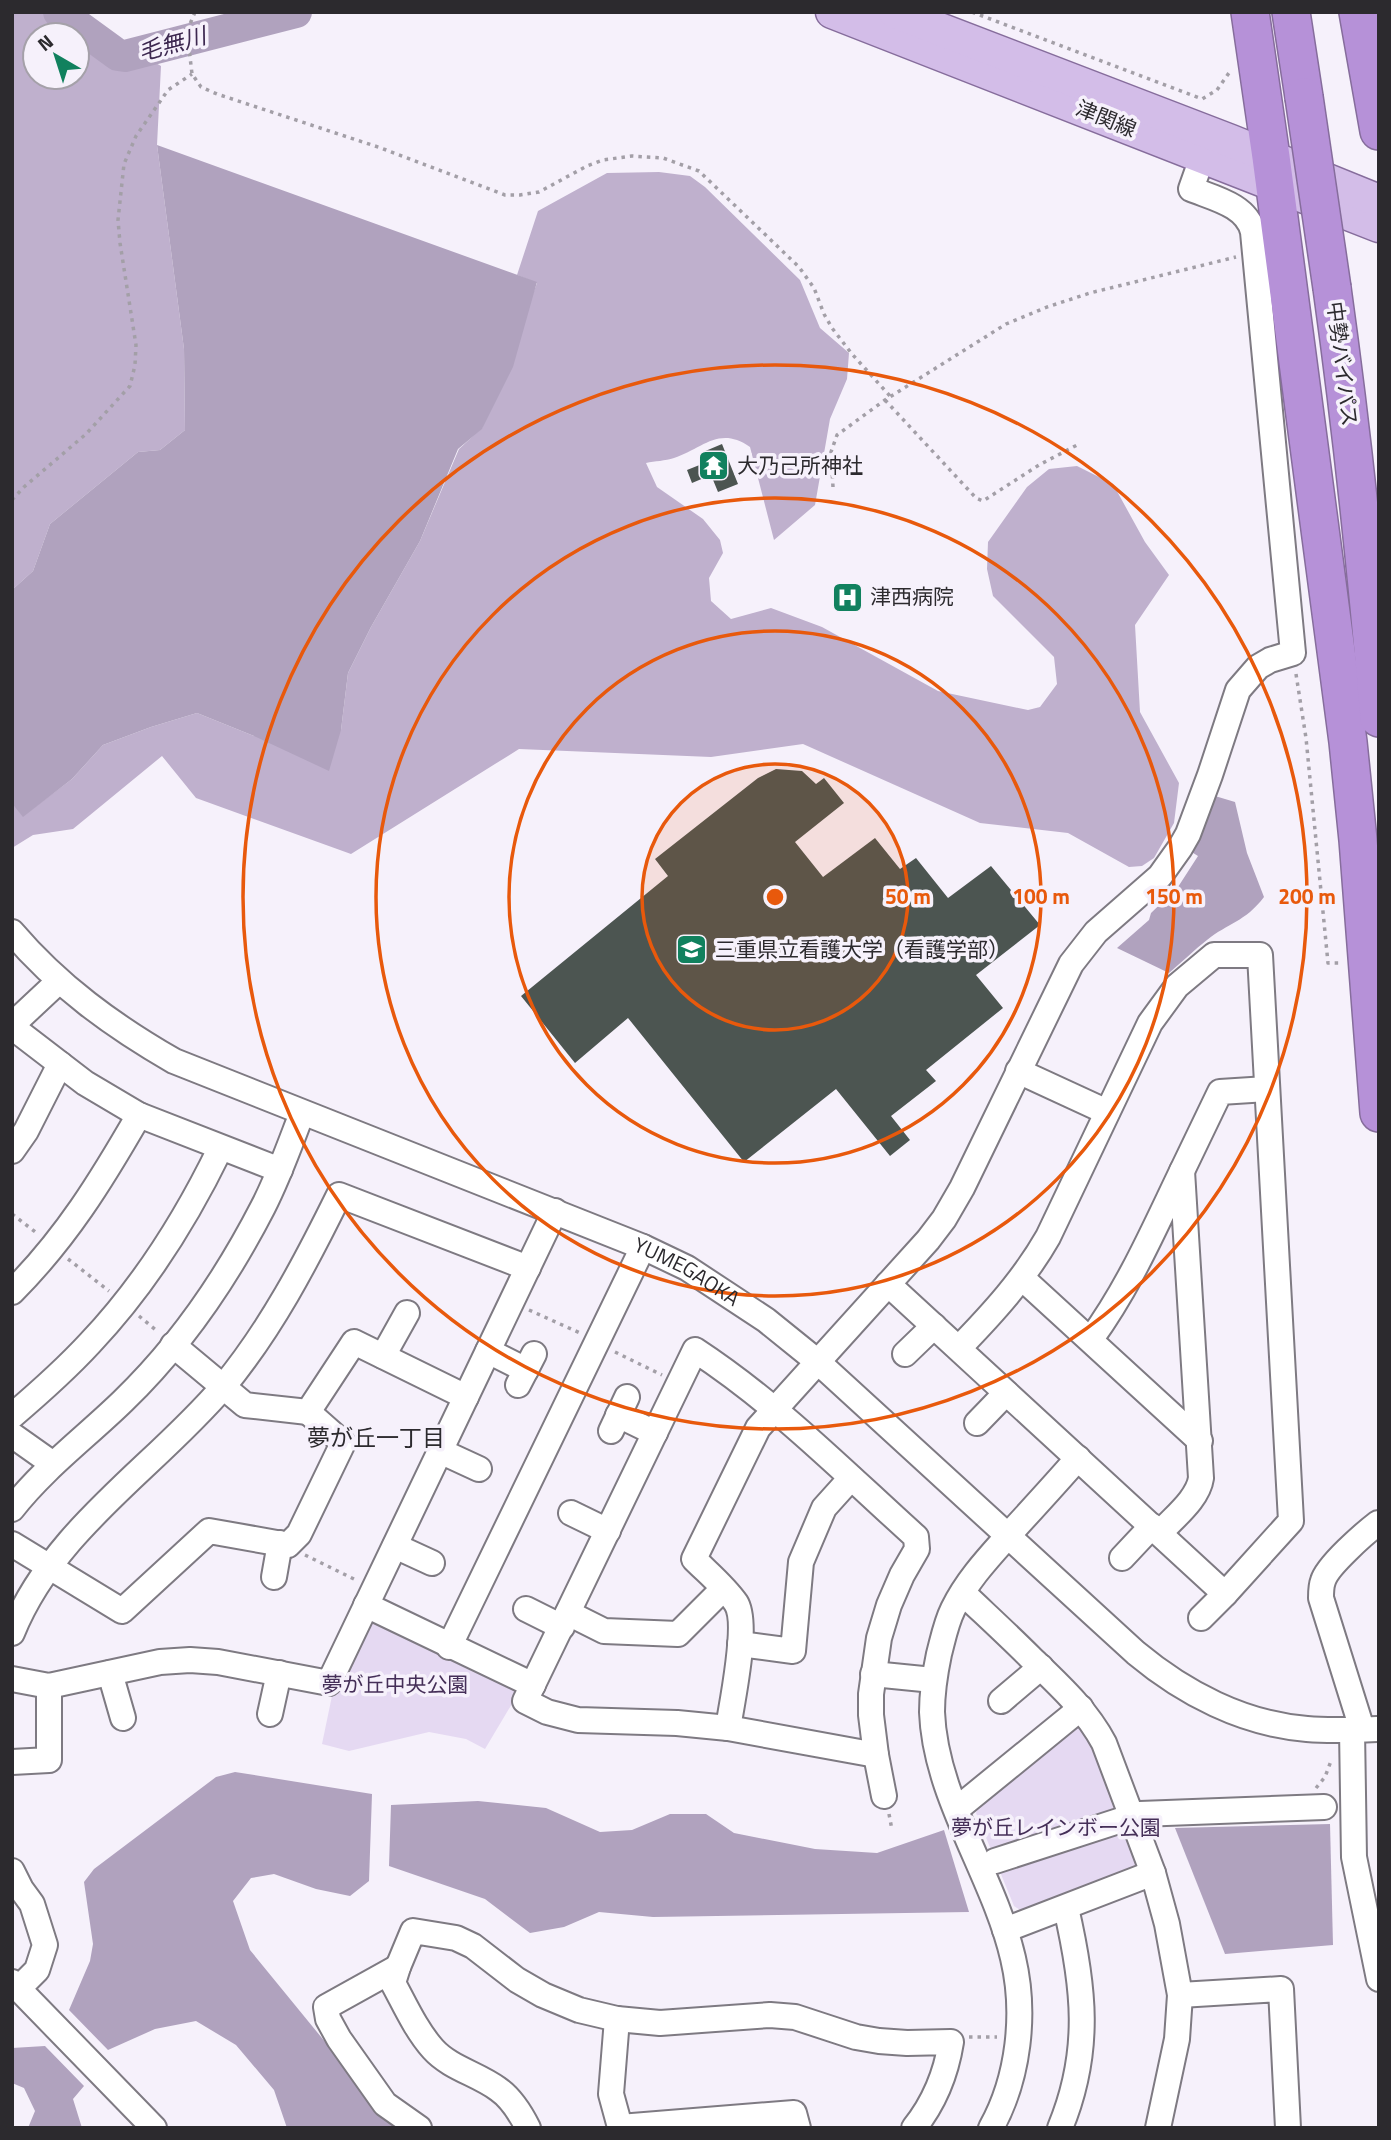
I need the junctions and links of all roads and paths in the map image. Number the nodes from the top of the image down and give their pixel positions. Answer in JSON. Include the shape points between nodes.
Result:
{"nodes":[{"id":1,"x":195,"y":12,"type":"edge"},
{"id":2,"x":832,"y":12,"type":"edge"},
{"id":3,"x":895,"y":12,"type":"edge"},
{"id":4,"x":972,"y":12,"type":"edge"},
{"id":5,"x":1250,"y":12,"type":"edge"},
{"id":6,"x":1291,"y":12,"type":"edge"},
{"id":7,"x":1358,"y":12,"type":"edge"},
{"id":8,"x":1229,"y":59,"type":"dead end"},
{"id":9,"x":192,"y":74,"type":"junction"},
{"id":10,"x":1379,"y":131,"type":"edge"},
{"id":11,"x":1202,"y":158,"type":"junction"},
{"id":12,"x":1273,"y":172,"type":"junction"},
{"id":13,"x":1379,"y":201,"type":"edge"},
{"id":14,"x":1379,"y":226,"type":"edge"},
{"id":15,"x":1255,"y":253,"type":"junction"},
{"id":16,"x":890,"y":396,"type":"junction"},
{"id":17,"x":885,"y":400,"type":"junction"},
{"id":18,"x":1079,"y":444,"type":"dead end"},
{"id":19,"x":833,"y":487,"type":"dead end"},
{"id":20,"x":12,"y":500,"type":"edge"},
{"id":21,"x":1293,"y":653,"type":"junction"},
{"id":22,"x":1379,"y":718,"type":"edge"},
{"id":23,"x":12,"y":932,"type":"edge"},
{"id":24,"x":1345,"y":962,"type":"dead end"},
{"id":25,"x":59,"y":981,"type":"junction"},
{"id":26,"x":12,"y":1026,"type":"edge"},
{"id":27,"x":60,"y":1064,"type":"junction"},
{"id":28,"x":1018,"y":1071,"type":"junction"},
{"id":29,"x":1267,"y":1089,"type":"junction"},
{"id":30,"x":1107,"y":1112,"type":"junction"},
{"id":31,"x":302,"y":1113,"type":"junction"},
{"id":32,"x":1379,"y":1113,"type":"edge"},
{"id":33,"x":138,"y":1115,"type":"junction"},
{"id":34,"x":220,"y":1149,"type":"junction"},
{"id":35,"x":12,"y":1151,"type":"edge"},
{"id":36,"x":280,"y":1170,"type":"junction"},
{"id":37,"x":1182,"y":1171,"type":"junction"},
{"id":38,"x":555,"y":1211,"type":"junction"},
{"id":39,"x":12,"y":1214,"type":"edge"},
{"id":40,"x":54,"y":1247,"type":"junction"},
{"id":41,"x":643,"y":1247,"type":"junction"},
{"id":42,"x":528,"y":1269,"type":"junction"},
{"id":43,"x":1023,"y":1278,"type":"junction"},
{"id":44,"x":888,"y":1284,"type":"junction"},
{"id":45,"x":12,"y":1292,"type":"edge"},
{"id":46,"x":512,"y":1302,"type":"junction"},
{"id":47,"x":125,"y":1304,"type":"junction"},
{"id":48,"x":406,"y":1313,"type":"dead end"},
{"id":49,"x":934,"y":1326,"type":"junction"},
{"id":50,"x":1091,"y":1339,"type":"junction"},
{"id":51,"x":597,"y":1342,"type":"junction"},
{"id":52,"x":173,"y":1345,"type":"junction"},
{"id":53,"x":959,"y":1348,"type":"junction"},
{"id":54,"x":488,"y":1351,"type":"junction"},
{"id":55,"x":905,"y":1355,"type":"dead end"},
{"id":56,"x":383,"y":1356,"type":"junction"},
{"id":57,"x":818,"y":1362,"type":"junction"},
{"id":58,"x":526,"y":1370,"type":"dead end"},
{"id":59,"x":679,"y":1383,"type":"junction"},
{"id":60,"x":223,"y":1386,"type":"junction"},
{"id":61,"x":1006,"y":1393,"type":"junction"},
{"id":62,"x":466,"y":1397,"type":"junction"},
{"id":63,"x":775,"y":1408,"type":"junction"},
{"id":64,"x":308,"y":1412,"type":"junction"},
{"id":65,"x":619,"y":1414,"type":"dead end"},
{"id":66,"x":12,"y":1416,"type":"edge"},
{"id":67,"x":977,"y":1424,"type":"dead end"},
{"id":68,"x":655,"y":1433,"type":"junction"},
{"id":69,"x":12,"y":1435,"type":"edge"},
{"id":70,"x":1200,"y":1441,"type":"junction"},
{"id":71,"x":440,"y":1451,"type":"junction"},
{"id":72,"x":1079,"y":1458,"type":"junction"},
{"id":73,"x":53,"y":1464,"type":"junction"},
{"id":74,"x":479,"y":1469,"type":"dead end"},
{"id":75,"x":851,"y":1478,"type":"junction"},
{"id":76,"x":12,"y":1509,"type":"edge"},
{"id":77,"x":572,"y":1512,"type":"dead end"},
{"id":78,"x":1378,"y":1523,"type":"edge"},
{"id":79,"x":1156,"y":1529,"type":"junction"},
{"id":80,"x":608,"y":1531,"type":"junction"},
{"id":81,"x":1007,"y":1536,"type":"junction"},
{"id":82,"x":285,"y":1543,"type":"junction"},
{"id":83,"x":12,"y":1544,"type":"edge"},
{"id":84,"x":395,"y":1546,"type":"junction"},
{"id":85,"x":1122,"y":1557,"type":"dead end"},
{"id":86,"x":432,"y":1563,"type":"dead end"},
{"id":87,"x":51,"y":1566,"type":"junction"},
{"id":88,"x":274,"y":1577,"type":"dead end"},
{"id":89,"x":723,"y":1589,"type":"junction"},
{"id":90,"x":963,"y":1593,"type":"junction"},
{"id":91,"x":1225,"y":1594,"type":"junction"},
{"id":92,"x":370,"y":1597,"type":"junction"},
{"id":93,"x":527,"y":1609,"type":"dead end"},
{"id":94,"x":1201,"y":1618,"type":"dead end"},
{"id":95,"x":565,"y":1620,"type":"junction"},
{"id":96,"x":12,"y":1633,"type":"edge"},
{"id":97,"x":740,"y":1644,"type":"junction"},
{"id":98,"x":449,"y":1647,"type":"junction"},
{"id":99,"x":1041,"y":1667,"type":"junction"},
{"id":100,"x":110,"y":1673,"type":"junction"},
{"id":101,"x":279,"y":1673,"type":"junction"},
{"id":102,"x":873,"y":1674,"type":"junction"},
{"id":103,"x":12,"y":1679,"type":"edge"},
{"id":104,"x":933,"y":1680,"type":"junction"},
{"id":105,"x":533,"y":1685,"type":"junction"},
{"id":106,"x":48,"y":1686,"type":"junction"},
{"id":107,"x":1001,"y":1701,"type":"dead end"},
{"id":108,"x":1081,"y":1708,"type":"junction"},
{"id":109,"x":269,"y":1714,"type":"dead end"},
{"id":110,"x":123,"y":1718,"type":"dead end"},
{"id":111,"x":728,"y":1728,"type":"junction"},
{"id":112,"x":1364,"y":1730,"type":"edge"},
{"id":113,"x":876,"y":1755,"type":"junction"},
{"id":114,"x":1333,"y":1757,"type":"dead end"},
{"id":115,"x":12,"y":1762,"type":"edge"},
{"id":116,"x":884,"y":1796,"type":"dead end"},
{"id":117,"x":1312,"y":1808,"type":"joint"},
{"id":118,"x":957,"y":1809,"type":"junction"},
{"id":119,"x":1132,"y":1816,"type":"junction"},
{"id":120,"x":995,"y":1861,"type":"dead end"},
{"id":121,"x":12,"y":1871,"type":"edge"},
{"id":122,"x":1153,"y":1873,"type":"junction"},
{"id":123,"x":1066,"y":1908,"type":"junction"},
{"id":124,"x":1005,"y":1930,"type":"junction"},
{"id":125,"x":398,"y":1967,"type":"junction"},
{"id":126,"x":1379,"y":1979,"type":"edge"},
{"id":127,"x":15,"y":1985,"type":"edge"},
{"id":128,"x":1180,"y":1995,"type":"junction"},
{"id":129,"x":617,"y":2019,"type":"junction"},
{"id":130,"x":1017,"y":2037,"type":"junction"},
{"id":131,"x":951,"y":2042,"type":"junction"},
{"id":132,"x":154,"y":2128,"type":"edge"},
{"id":133,"x":419,"y":2128,"type":"edge"},
{"id":134,"x":528,"y":2128,"type":"edge"},
{"id":135,"x":798,"y":2128,"type":"edge"},
{"id":136,"x":914,"y":2128,"type":"edge"},
{"id":137,"x":991,"y":2128,"type":"edge"},
{"id":138,"x":1060,"y":2128,"type":"edge"},
{"id":139,"x":1158,"y":2128,"type":"edge"},
{"id":140,"x":1288,"y":2128,"type":"edge"}],
"edges":[{"from":1,"to":9,"type":"path","via":[[187,31]]},
{"from":2,"to":11,"type":"main road","name":"津関線"},
{"from":3,"to":12,"type":"main road","name":"津関線"},
{"from":4,"to":8,"type":"path","via":[[1202,99],[1217,90],[1231,70]]},
{"from":5,"to":12,"type":"highway"},
{"from":6,"to":22,"type":"highway","name":"中勢バイパス","bridge":true,"via":[[1348,400]]},
{"from":7,"to":10,"type":"highway"},
{"from":9,"to":16,"type":"path","via":[[201,87],[217,94],[505,195],[539,192],[587,166],[632,156],[663,158],[699,172],[799,267],[832,328]]},
{"from":9,"to":20,"type":"path","via":[[168,90],[136,136],[124,164],[118,220],[136,345],[130,386],[86,434]]},
{"from":11,"to":12,"type":"main road","name":"津関線"},
{"from":11,"to":15,"type":"street","via":[[1191,189],[1238,209],[1251,222]]},
{"from":12,"to":13,"type":"main road","name":"津関線"},
{"from":12,"to":14,"type":"main road","name":"津関線"},
{"from":12,"to":32,"type":"highway","via":[[1348,742]]},
{"from":15,"to":16,"type":"path","via":[[1090,293],[1018,318]]},
{"from":15,"to":21,"type":"street"},
{"from":16,"to":17,"type":"path"},
{"from":17,"to":18,"type":"path","via":[[983,501]]},
{"from":17,"to":19,"type":"path","via":[[837,435],[831,452]]},
{"from":21,"to":24,"type":"path","via":[[1328,963]]},
{"from":21,"to":28,"type":"street","via":[[1258,667],[1238,690],[1188,834],[1160,876],[1081,949]]},
{"from":23,"to":25,"type":"street","name":"YUMEGAOKA"},
{"from":25,"to":26,"type":"street"},
{"from":25,"to":31,"type":"street","name":"YUMEGAOKA","via":[[129,1034],[174,1061]]},
{"from":26,"to":27,"type":"street"},
{"from":27,"to":33,"type":"street"},
{"from":27,"to":35,"type":"street"},
{"from":28,"to":30,"type":"street"},
{"from":28,"to":44,"type":"street","via":[[944,1219]]},
{"from":29,"to":30,"type":"street","via":[[1260,955],[1214,955],[1177,986],[1150,1023]]},
{"from":29,"to":37,"type":"street","via":[[1220,1092]]},
{"from":29,"to":91,"type":"street","via":[[1291,1521]]},
{"from":30,"to":43,"type":"street","via":[[1048,1237]]},
{"from":31,"to":36,"type":"street"},
{"from":31,"to":38,"type":"street","name":"YUMEGAOKA"},
{"from":33,"to":34,"type":"street"},
{"from":33,"to":40,"type":"street","via":[[86,1205]]},
{"from":34,"to":36,"type":"street"},
{"from":34,"to":47,"type":"street","via":[[183,1220]]},
{"from":36,"to":52,"type":"street","via":[[225,1275]]},
{"from":37,"to":50,"type":"street","via":[[1131,1278]]},
{"from":37,"to":70,"type":"street"},
{"from":38,"to":41,"type":"street","name":"YUMEGAOKA"},
{"from":38,"to":42,"type":"street"},
{"from":39,"to":40,"type":"path"},
{"from":40,"to":45,"type":"street"},
{"from":40,"to":47,"type":"path"},
{"from":41,"to":51,"type":"street"},
{"from":41,"to":57,"type":"street","name":"YUMEGAOKA","via":[[687,1268],[766,1320]]},
{"from":42,"to":46,"type":"street"},
{"from":42,"to":60,"type":"street","via":[[339,1195],[284,1299]]},
{"from":43,"to":50,"type":"street"},
{"from":43,"to":53,"type":"street"},
{"from":44,"to":49,"type":"street"},
{"from":44,"to":57,"type":"street"},
{"from":46,"to":51,"type":"path"},
{"from":46,"to":54,"type":"street"},
{"from":47,"to":52,"type":"path"},
{"from":47,"to":66,"type":"street","via":[[90,1344]]},
{"from":48,"to":56,"type":"street"},
{"from":49,"to":53,"type":"street"},
{"from":49,"to":55,"type":"street"},
{"from":50,"to":70,"type":"street"},
{"from":51,"to":59,"type":"path"},
{"from":51,"to":98,"type":"street"},
{"from":52,"to":60,"type":"street"},
{"from":52,"to":73,"type":"street","via":[[123,1401]]},
{"from":53,"to":61,"type":"street"},
{"from":54,"to":58,"type":"street"},
{"from":54,"to":62,"type":"street"},
{"from":56,"to":62,"type":"street"},
{"from":56,"to":64,"type":"street","via":[[354,1342]]},
{"from":57,"to":63,"type":"street"},
{"from":57,"to":81,"type":"street","name":"YUMEGAOKA"},
{"from":59,"to":63,"type":"street","via":[[695,1350]]},
{"from":59,"to":68,"type":"street"},
{"from":60,"to":64,"type":"street","via":[[245,1405]]},
{"from":60,"to":87,"type":"street","via":[[154,1459],[84,1523]]},
{"from":61,"to":67,"type":"street"},
{"from":61,"to":72,"type":"street"},
{"from":62,"to":71,"type":"street"},
{"from":63,"to":75,"type":"street"},
{"from":63,"to":89,"type":"street","via":[[758,1428],[694,1559]]},
{"from":64,"to":82,"type":"street","via":[[343,1443],[299,1534]]},
{"from":65,"to":68,"type":"street"},
{"from":68,"to":80,"type":"street"},
{"from":69,"to":73,"type":"street"},
{"from":70,"to":79,"type":"street","via":[[1200,1487]]},
{"from":71,"to":74,"type":"street"},
{"from":71,"to":84,"type":"street"},
{"from":72,"to":79,"type":"street"},
{"from":72,"to":81,"type":"street"},
{"from":73,"to":76,"type":"street"},
{"from":75,"to":97,"type":"street","via":[[824,1508],[801,1562],[793,1651]]},
{"from":75,"to":102,"type":"street","via":[[916,1537],[917,1549],[889,1605]]},
{"from":77,"to":80,"type":"street"},
{"from":78,"to":112,"type":"street","via":[[1330,1569],[1321,1598]]},
{"from":79,"to":85,"type":"street"},
{"from":79,"to":91,"type":"street"},
{"from":80,"to":95,"type":"street"},
{"from":81,"to":90,"type":"street"},
{"from":81,"to":112,"type":"street","name":"YUMEGAOKA","via":[[1136,1653],[1180,1685],[1263,1721],[1305,1729]]},
{"from":82,"to":87,"type":"street","via":[[209,1531],[122,1611]]},
{"from":82,"to":88,"type":"street"},
{"from":82,"to":92,"type":"path"},
{"from":83,"to":87,"type":"street"},
{"from":84,"to":86,"type":"street"},
{"from":84,"to":92,"type":"street"},
{"from":87,"to":96,"type":"street"},
{"from":89,"to":95,"type":"street","via":[[678,1634],[604,1632]]},
{"from":89,"to":97,"type":"street","via":[[737,1604]]},
{"from":90,"to":99,"type":"street"},
{"from":90,"to":104,"type":"street","via":[[945,1630]]},
{"from":91,"to":94,"type":"street"},
{"from":92,"to":98,"type":"street"},
{"from":92,"to":101,"type":"street","via":[[329,1682]]},
{"from":93,"to":95,"type":"street"},
{"from":95,"to":105,"type":"street"},
{"from":97,"to":111,"type":"street"},
{"from":98,"to":105,"type":"street"},
{"from":99,"to":107,"type":"street"},
{"from":99,"to":108,"type":"street"},
{"from":100,"to":101,"type":"street","via":[[190,1660]]},
{"from":100,"to":106,"type":"street"},
{"from":100,"to":110,"type":"street"},
{"from":101,"to":109,"type":"street"},
{"from":102,"to":104,"type":"street"},
{"from":102,"to":113,"type":"street","via":[[871,1715]]},
{"from":103,"to":106,"type":"street"},
{"from":104,"to":118,"type":"street","via":[[935,1736]]},
{"from":105,"to":111,"type":"street","via":[[525,1701],[578,1720]]},
{"from":106,"to":115,"type":"street","via":[[49,1760]]},
{"from":108,"to":118,"type":"street"},
{"from":108,"to":119,"type":"street","via":[[1104,1744]]},
{"from":111,"to":113,"type":"street"},
{"from":112,"to":126,"type":"street","via":[[1354,1857]]},
{"from":113,"to":116,"type":"street"},
{"from":114,"to":117,"type":"path"},
{"from":117,"to":119,"type":"street"},
{"from":118,"to":124,"type":"street"},
{"from":119,"to":120,"type":"street"},
{"from":119,"to":122,"type":"street"},
{"from":121,"to":127,"type":"street","via":[[32,1904],[45,1945],[37,1970]]},
{"from":122,"to":123,"type":"street"},
{"from":122,"to":128,"type":"street"},
{"from":123,"to":124,"type":"street"},
{"from":123,"to":138,"type":"street","via":[[1080,1978],[1083,2030],[1072,2094]]},
{"from":124,"to":130,"type":"street","via":[[1019,1994]]},
{"from":125,"to":129,"type":"street","via":[[413,1931],[456,1938],[544,1995]]},
{"from":125,"to":133,"type":"street","via":[[326,2007],[328,2020],[386,2104]]},
{"from":125,"to":134,"type":"street","via":[[393,1983],[433,2049],[501,2090]]},
{"from":127,"to":132,"type":"street"},
{"from":128,"to":139,"type":"street","via":[[1177,2039]]},
{"from":128,"to":140,"type":"street","via":[[1281,1989]]},
{"from":129,"to":131,"type":"street","via":[[660,2023],[770,2015],[794,2017],[879,2041]]},
{"from":129,"to":135,"type":"street","via":[[611,2094],[620,2127],[794,2113]]},
{"from":130,"to":131,"type":"path","via":[[962,2037]]},
{"from":130,"to":137,"type":"street","via":[[1002,2108]]},
{"from":131,"to":136,"type":"street","via":[[935,2095]]}]}
